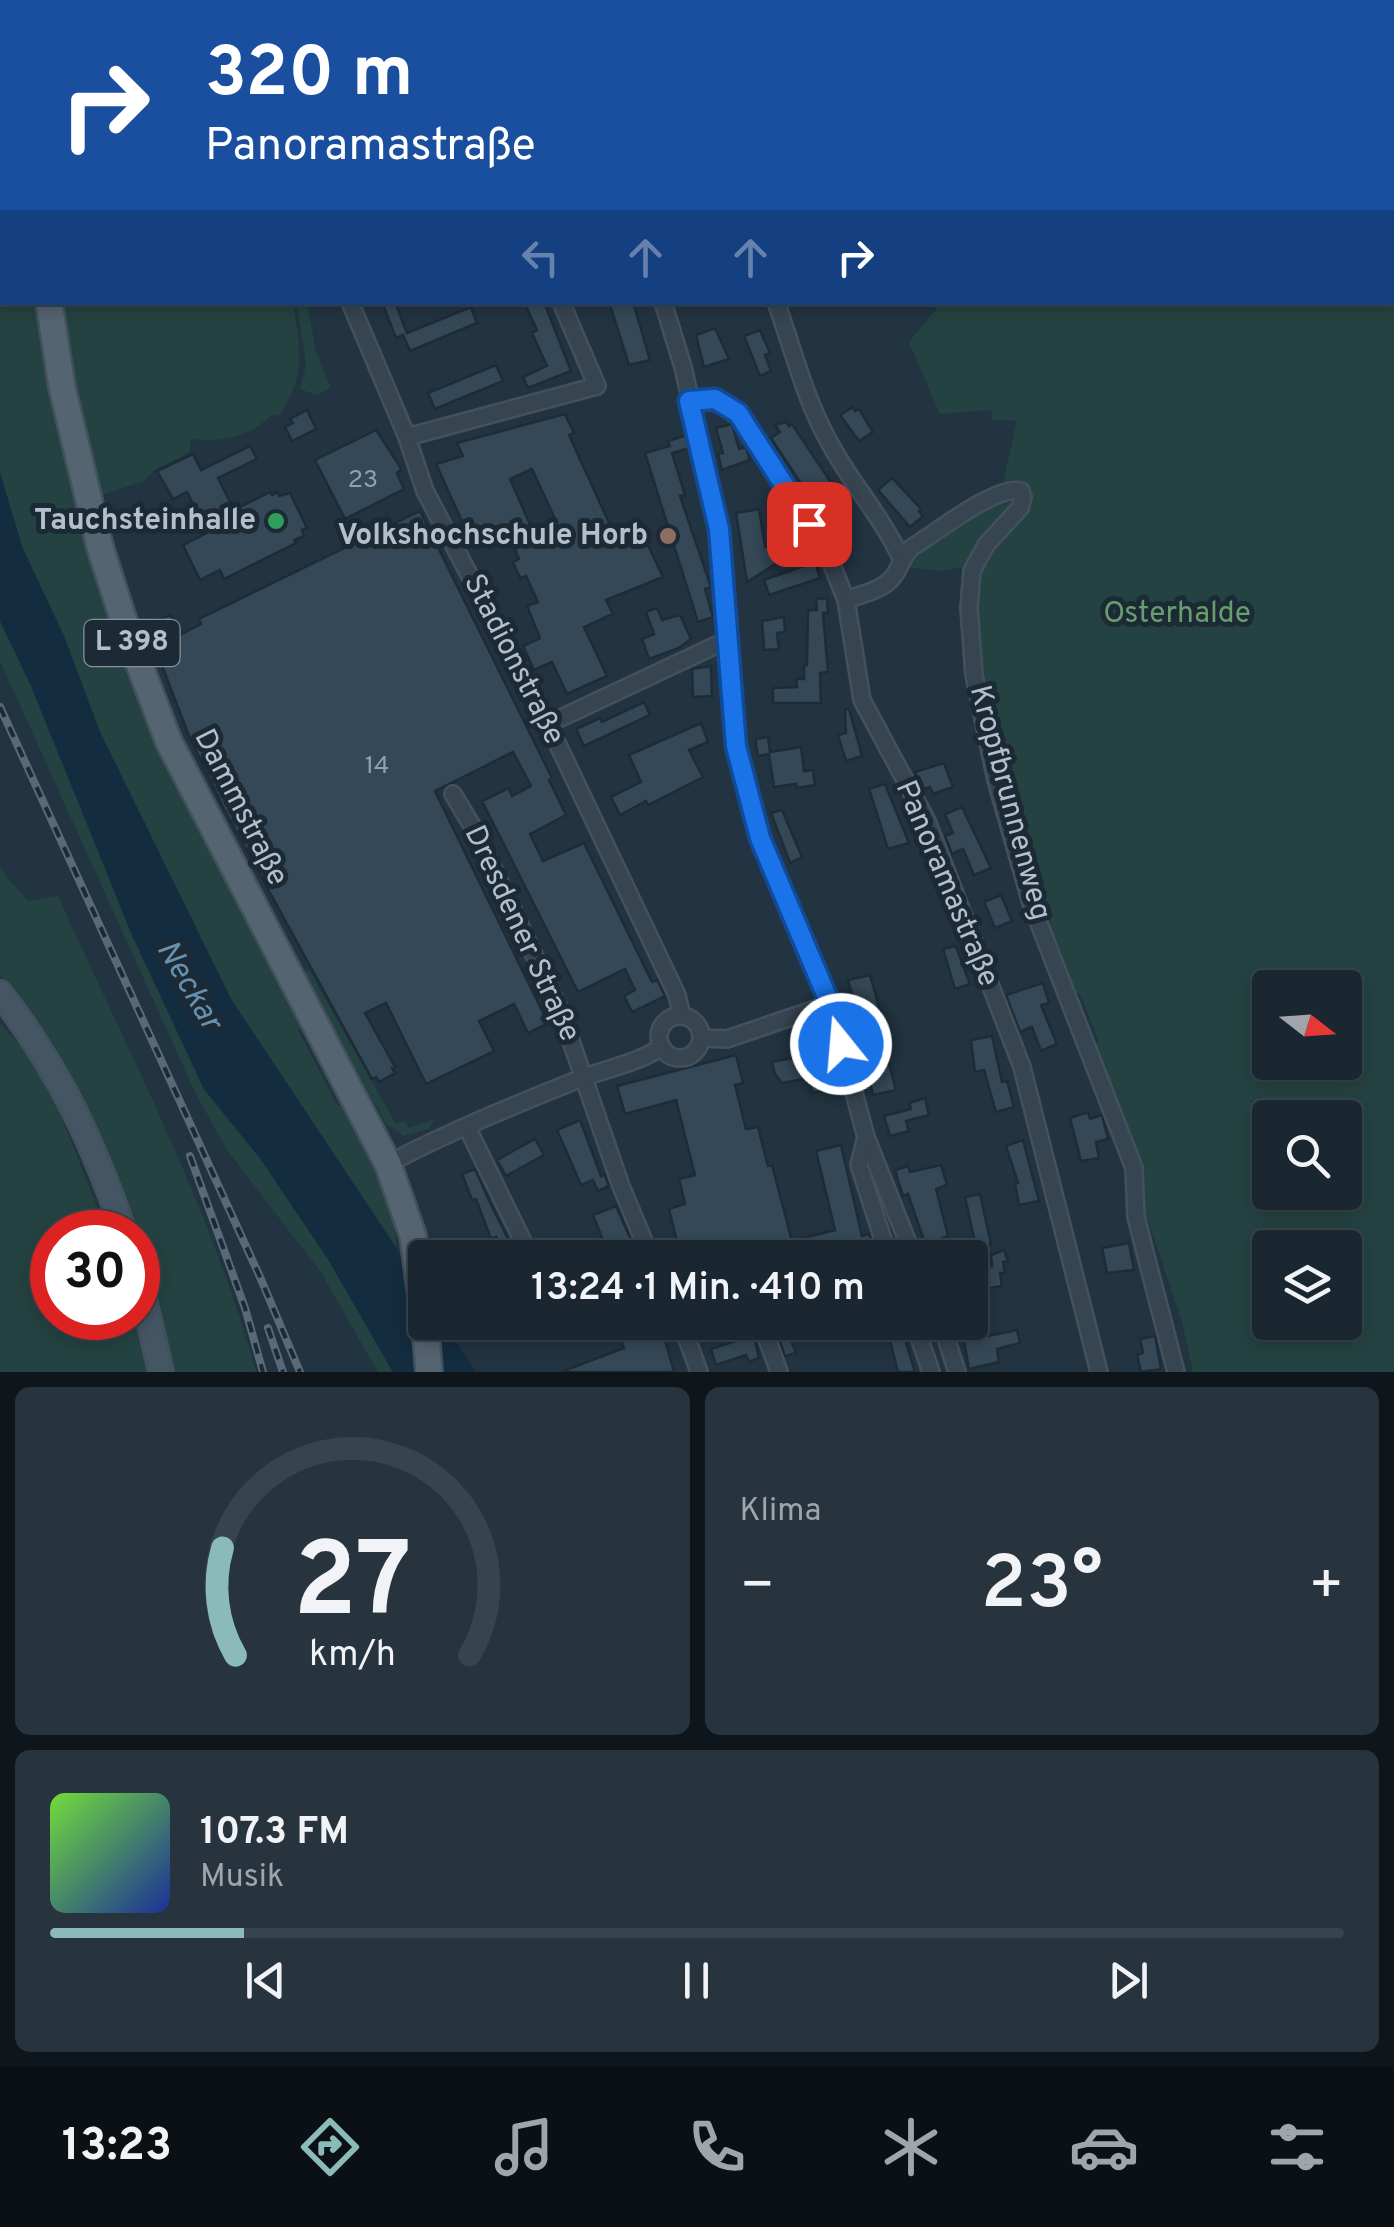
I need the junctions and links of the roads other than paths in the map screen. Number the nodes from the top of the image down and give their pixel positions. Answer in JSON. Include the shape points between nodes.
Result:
{"nodes":[{"id":1,"x":49,"y":305,"type":"edge"},
{"id":2,"x":351,"y":305,"type":"edge"},
{"id":3,"x":562,"y":305,"type":"edge"},
{"id":4,"x":664,"y":305,"type":"edge"},
{"id":5,"x":777,"y":305,"type":"edge"},
{"id":6,"x":689,"y":401,"type":"junction"},
{"id":7,"x":408,"y":437,"type":"junction"},
{"id":8,"x":901,"y":558,"type":"junction"},
{"id":9,"x":846,"y":600,"type":"junction"},
{"id":10,"x":728,"y":640,"type":"junction"},
{"id":11,"x":548,"y":724,"type":"junction"},
{"id":12,"x":454,"y":794,"type":"dead end"},
{"id":13,"x":0,"y":993,"type":"edge"},
{"id":14,"x":830,"y":1004,"type":"junction"},
{"id":15,"x":682,"y":1016,"type":"junction"},
{"id":16,"x":702,"y":1038,"type":"junction"},
{"id":17,"x":662,"y":1047,"type":"junction"},
{"id":18,"x":584,"y":1077,"type":"junction"},
{"id":19,"x":468,"y":1127,"type":"junction"},
{"id":20,"x":866,"y":1136,"type":"junction"},
{"id":21,"x":388,"y":1164,"type":"junction"},
{"id":22,"x":115,"y":1210,"type":"edge"},
{"id":23,"x":414,"y":1240,"type":"edge"},
{"id":24,"x":523,"y":1240,"type":"edge"},
{"id":25,"x":644,"y":1240,"type":"edge"},
{"id":26,"x":883,"y":1240,"type":"edge"},
{"id":27,"x":907,"y":1240,"type":"edge"},
{"id":28,"x":154,"y":1340,"type":"edge"},
{"id":29,"x":426,"y":1340,"type":"edge"},
{"id":30,"x":688,"y":1340,"type":"edge"},
{"id":31,"x":767,"y":1340,"type":"edge"},
{"id":32,"x":920,"y":1340,"type":"edge"},
{"id":33,"x":947,"y":1340,"type":"edge"},
{"id":34,"x":162,"y":1372,"type":"edge"},
{"id":35,"x":429,"y":1372,"type":"edge"},
{"id":36,"x":700,"y":1372,"type":"edge"},
{"id":37,"x":779,"y":1372,"type":"edge"},
{"id":38,"x":931,"y":1372,"type":"edge"},
{"id":39,"x":957,"y":1372,"type":"edge"},
{"id":40,"x":1099,"y":1372,"type":"edge"},
{"id":41,"x":1176,"y":1372,"type":"edge"}],
"edges":[{"from":1,"to":21,"type":"main road","name":"Dammstraße","number":"L 398","via":[[100,547],[169,742]]},
{"from":2,"to":7,"type":"street","name":"Stadionstraße"},
{"from":3,"to":7,"type":"street","via":[[597,386]]},
{"from":4,"to":6,"type":"street"},
{"from":5,"to":8,"type":"street","via":[[828,442]]},
{"from":6,"to":9,"type":"street","name":"Panoramastraße","via":[[715,399],[738,413],[828,555]]},
{"from":6,"to":10,"type":"street","via":[[719,529]]},
{"from":7,"to":11,"type":"street","name":"Stadionstraße","via":[[425,491]]},
{"from":8,"to":9,"type":"street","via":[[879,588]]},
{"from":8,"to":41,"type":"street","name":"Kropfbrunnenweg","via":[[998,494],[1020,492],[1020,508],[972,571],[974,675],[1030,902],[1134,1168],[1136,1217]]},
{"from":9,"to":40,"type":"street","name":"Panoramastraße","via":[[862,700],[926,821],[1022,1067]]},
{"from":10,"to":11,"type":"street"},
{"from":10,"to":14,"type":"street","via":[[736,746],[760,838]]},
{"from":11,"to":15,"type":"street","name":"Stadionstraße"},
{"from":12,"to":18,"type":"street","name":"Dresdener Straße","via":[[562,1012]]},
{"from":13,"to":22,"type":"street","via":[[38,1042],[79,1118]]},
{"from":14,"to":16,"type":"street","via":[[728,1039]]},
{"from":14,"to":20,"type":"street"},
{"from":15,"to":16,"type":"street","via":[[696,1023]]},
{"from":15,"to":17,"type":"street","via":[[664,1023]]},
{"from":16,"to":17,"type":"street","via":[[684,1058]]},
{"from":17,"to":18,"type":"street"},
{"from":18,"to":19,"type":"street"},
{"from":18,"to":25,"type":"street","name":"Dresdener Straße"},
{"from":19,"to":21,"type":"street"},
{"from":19,"to":24,"type":"street"},
{"from":20,"to":26,"type":"street","via":[[859,1164]]},
{"from":20,"to":27,"type":"street"},
{"from":21,"to":23,"type":"main road","name":"Dammstraße","number":"L 398"},
{"from":28,"to":34,"type":"street"},
{"from":29,"to":35,"type":"main road","name":"Dammstraße","number":"L 398"},
{"from":30,"to":36,"type":"street"},
{"from":31,"to":37,"type":"street"},
{"from":32,"to":38,"type":"street"},
{"from":33,"to":39,"type":"street"}]}
